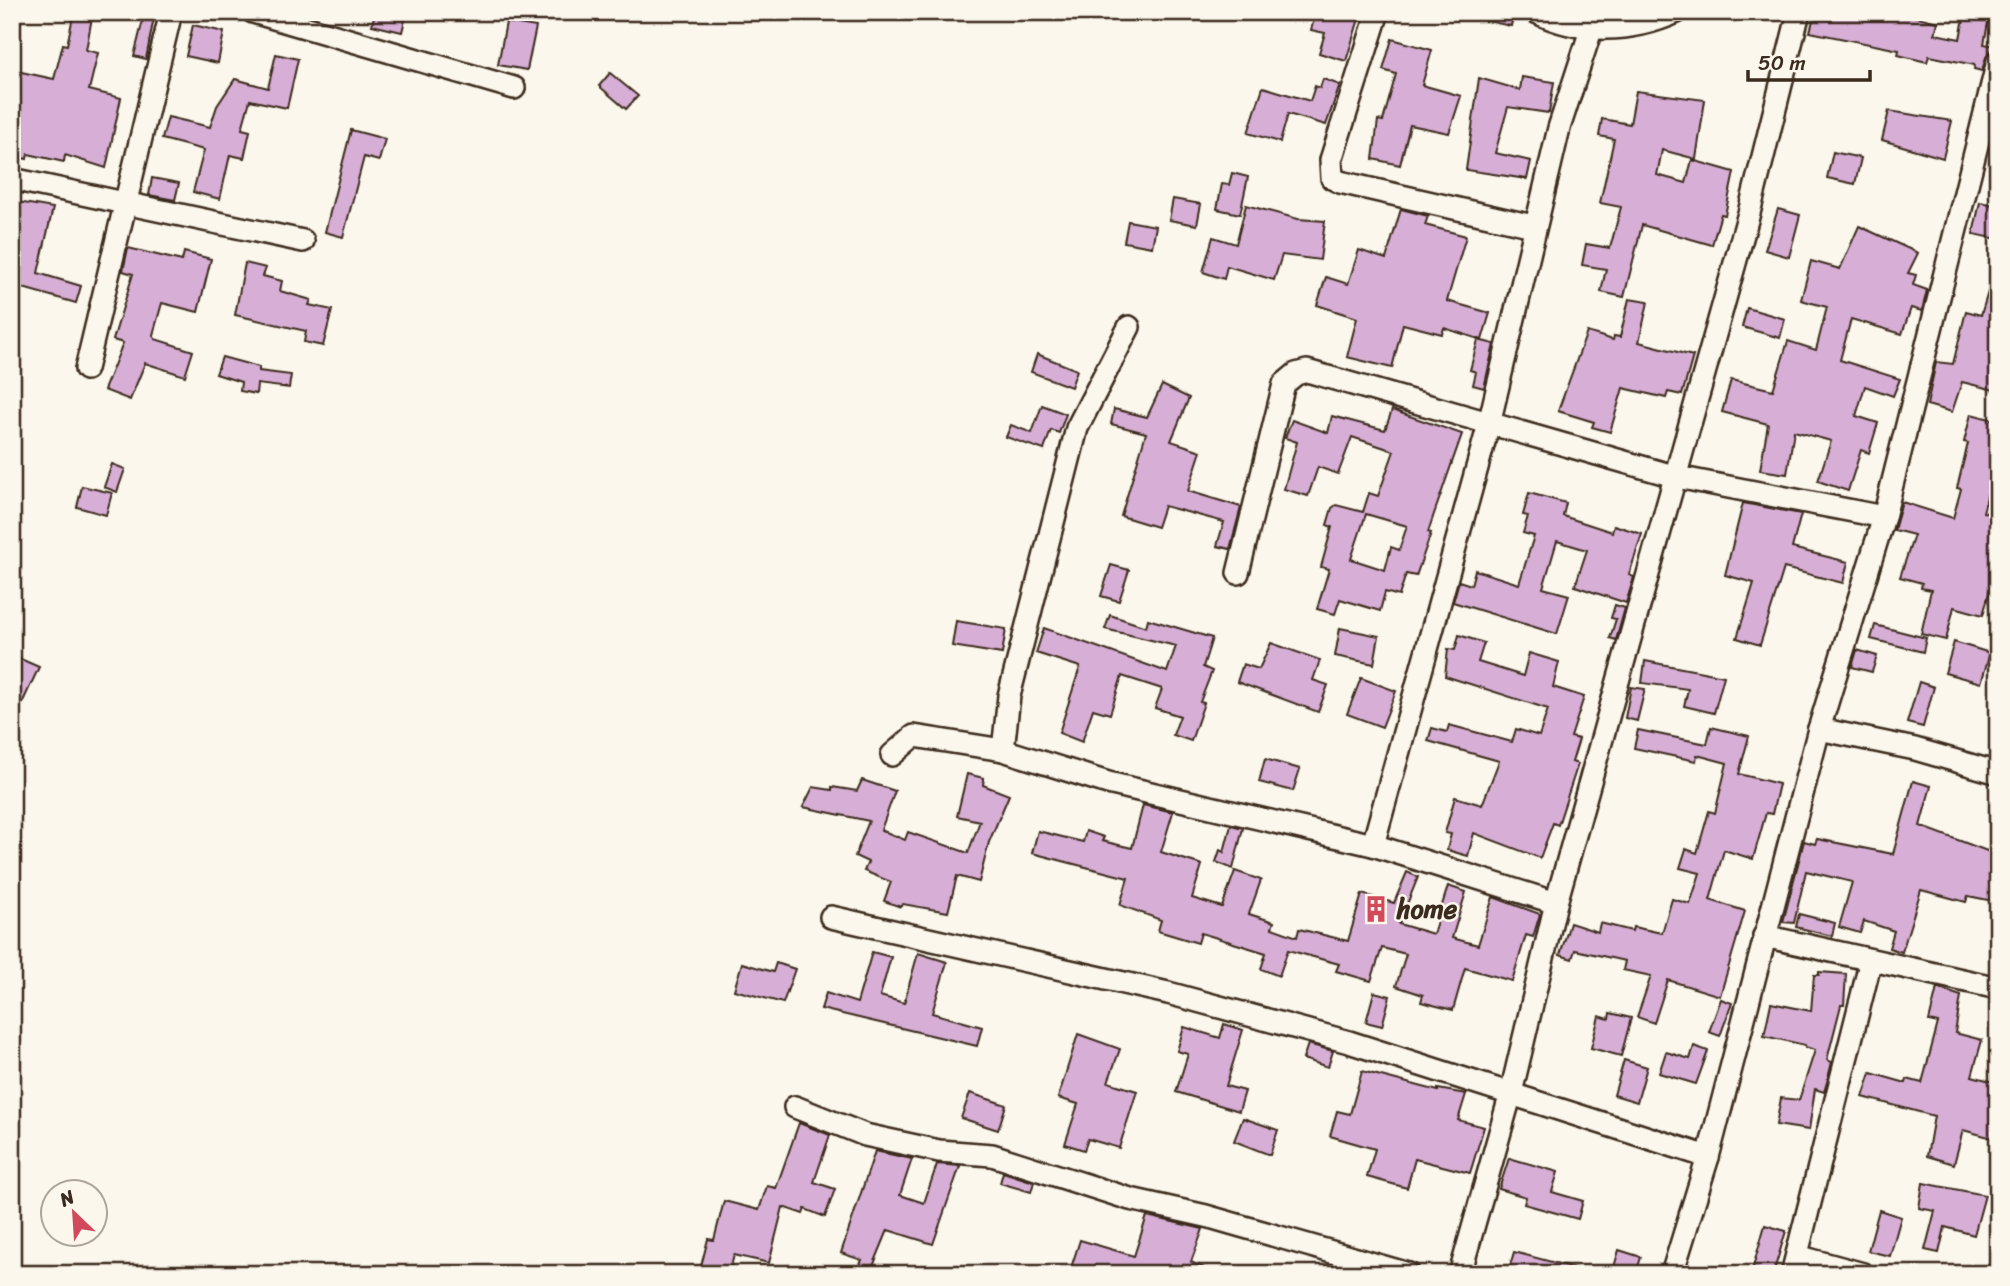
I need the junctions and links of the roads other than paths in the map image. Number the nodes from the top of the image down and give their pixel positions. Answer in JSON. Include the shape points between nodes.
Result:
{"nodes":[{"id":1,"x":171,"y":12,"type":"edge"},
{"id":2,"x":253,"y":12,"type":"edge"},
{"id":3,"x":1378,"y":12,"type":"edge"},
{"id":4,"x":1536,"y":12,"type":"edge"},
{"id":5,"x":1677,"y":12,"type":"edge"},
{"id":6,"x":1799,"y":12,"type":"edge"},
{"id":7,"x":1561,"y":18,"type":"edge"},
{"id":8,"x":1591,"y":30,"type":"junction"},
{"id":9,"x":1998,"y":61,"type":"edge"},
{"id":10,"x":514,"y":88,"type":"dead end"},
{"id":11,"x":12,"y":179,"type":"edge"},
{"id":12,"x":124,"y":201,"type":"junction"},
{"id":13,"x":1534,"y":226,"type":"junction"},
{"id":14,"x":303,"y":241,"type":"dead end"},
{"id":15,"x":1129,"y":327,"type":"dead end"},
{"id":16,"x":86,"y":369,"type":"dead end"},
{"id":17,"x":1489,"y":424,"type":"junction"},
{"id":18,"x":1677,"y":477,"type":"junction"},
{"id":19,"x":1884,"y":517,"type":"junction"},
{"id":20,"x":1238,"y":573,"type":"dead end"},
{"id":21,"x":1819,"y":729,"type":"junction"},
{"id":22,"x":1003,"y":750,"type":"junction"},
{"id":23,"x":892,"y":755,"type":"dead end"},
{"id":24,"x":1998,"y":773,"type":"edge"},
{"id":25,"x":1373,"y":845,"type":"junction"},
{"id":26,"x":1556,"y":903,"type":"junction"},
{"id":27,"x":831,"y":917,"type":"dead end"},
{"id":28,"x":1764,"y":936,"type":"junction"},
{"id":29,"x":1871,"y":960,"type":"junction"},
{"id":30,"x":1998,"y":988,"type":"edge"},
{"id":31,"x":1511,"y":1093,"type":"junction"},
{"id":32,"x":794,"y":1107,"type":"dead end"},
{"id":33,"x":1708,"y":1157,"type":"junction"},
{"id":34,"x":1794,"y":1265,"type":"edge"},
{"id":35,"x":1409,"y":1274,"type":"edge"},
{"id":36,"x":1460,"y":1274,"type":"edge"},
{"id":37,"x":1672,"y":1274,"type":"edge"},
{"id":38,"x":1863,"y":1274,"type":"edge"}],
"edges":[{"from":1,"to":12,"type":"street"},
{"from":2,"to":10,"type":"street"},
{"from":3,"to":13,"type":"street","via":[[1331,160],[1332,178]]},
{"from":4,"to":7,"type":"street"},
{"from":5,"to":8,"type":"street","via":[[1633,25]]},
{"from":6,"to":18,"type":"street"},
{"from":7,"to":8,"type":"street"},
{"from":8,"to":13,"type":"street"},
{"from":9,"to":19,"type":"street"},
{"from":11,"to":12,"type":"street"},
{"from":12,"to":14,"type":"street"},
{"from":12,"to":16,"type":"street"},
{"from":13,"to":17,"type":"street"},
{"from":15,"to":22,"type":"street","via":[[1077,428],[1009,696]]},
{"from":17,"to":18,"type":"street"},
{"from":17,"to":20,"type":"street","via":[[1317,373],[1296,374],[1284,384]]},
{"from":17,"to":25,"type":"street"},
{"from":18,"to":19,"type":"street"},
{"from":18,"to":26,"type":"street"},
{"from":19,"to":21,"type":"street"},
{"from":21,"to":24,"type":"street"},
{"from":21,"to":28,"type":"street"},
{"from":22,"to":23,"type":"street","via":[[914,736]]},
{"from":22,"to":25,"type":"street","via":[[1108,783]]},
{"from":25,"to":26,"type":"street"},
{"from":26,"to":31,"type":"street"},
{"from":27,"to":31,"type":"street","via":[[1168,993],[1349,1042]]},
{"from":28,"to":29,"type":"street"},
{"from":28,"to":33,"type":"street"},
{"from":29,"to":30,"type":"street"},
{"from":29,"to":34,"type":"street"},
{"from":31,"to":33,"type":"street"},
{"from":31,"to":36,"type":"street"},
{"from":32,"to":35,"type":"street","via":[[865,1135],[992,1156],[1130,1199]]},
{"from":33,"to":37,"type":"street"},
{"from":34,"to":38,"type":"street"}]}
